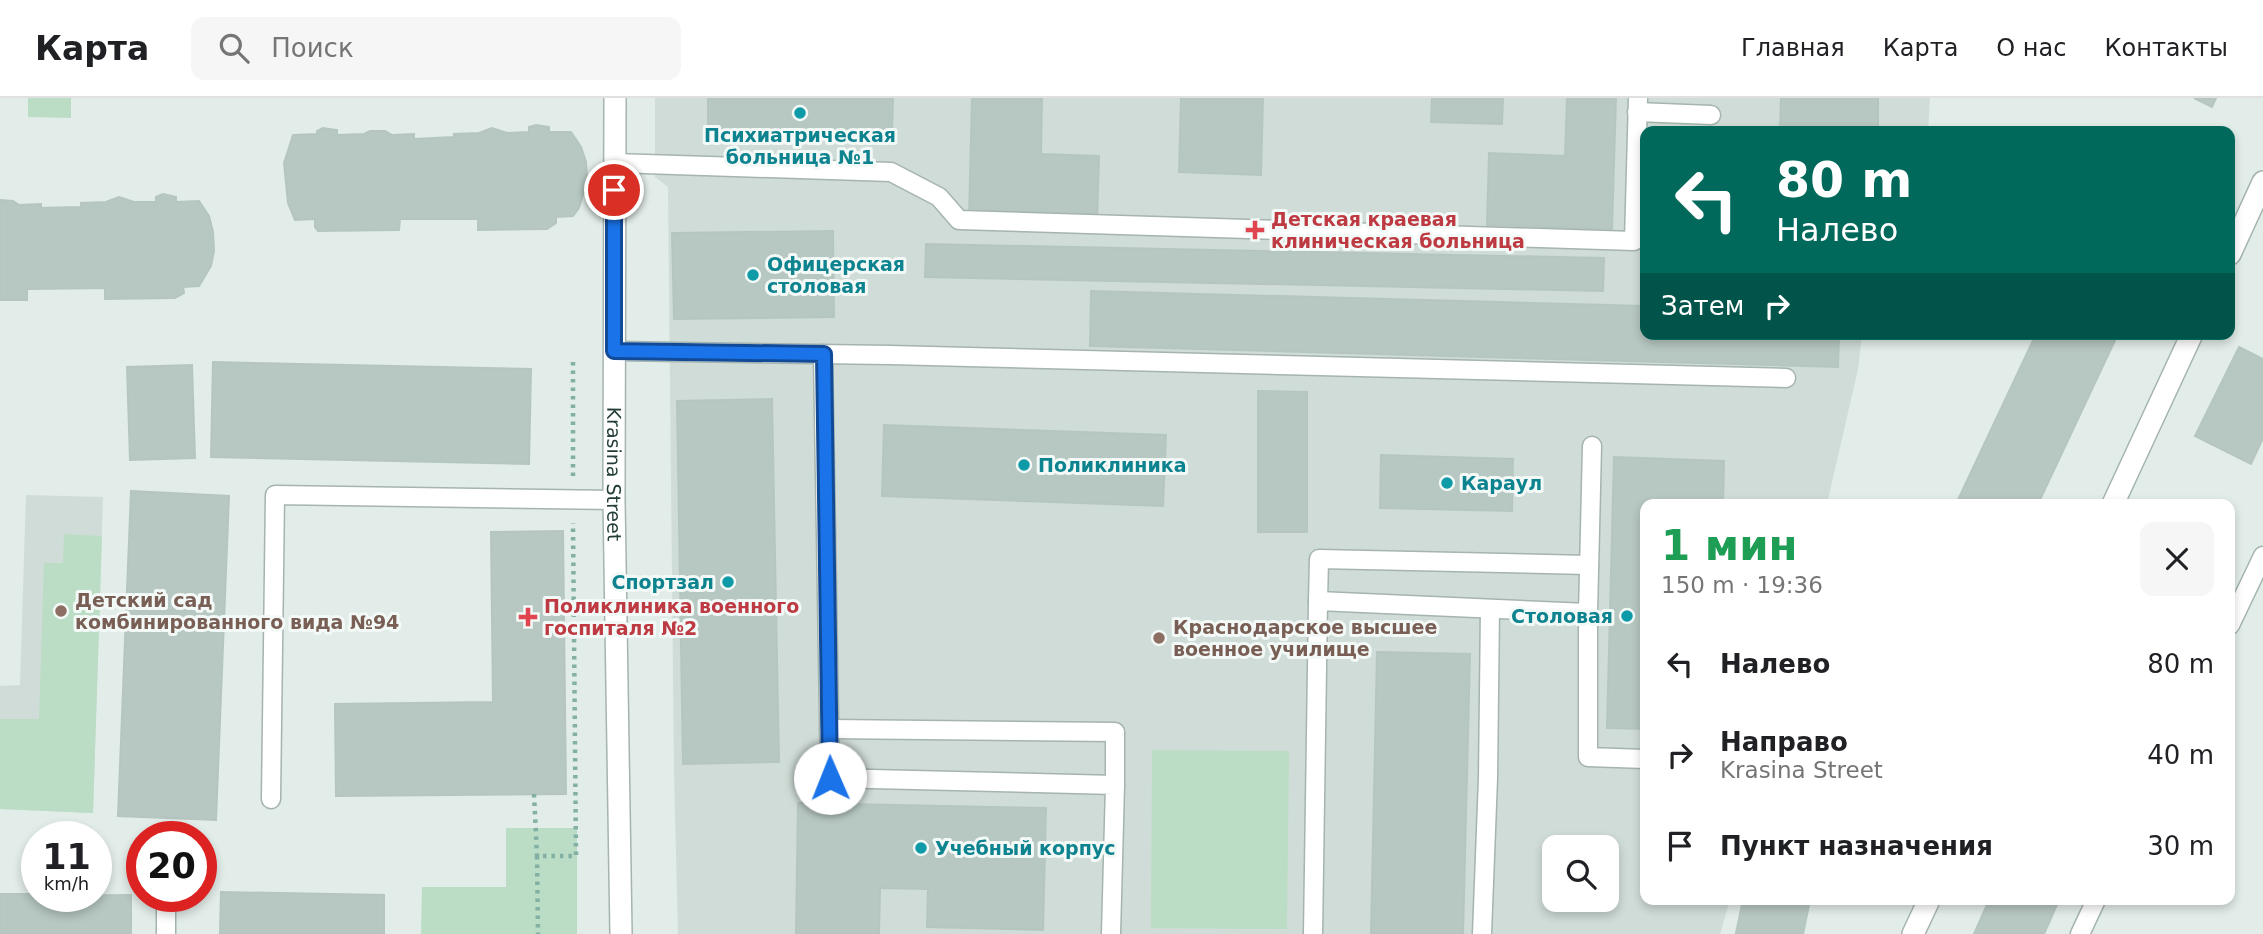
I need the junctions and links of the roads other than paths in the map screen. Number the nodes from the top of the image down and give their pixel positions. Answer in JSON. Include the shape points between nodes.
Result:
{"nodes":[{"id":1,"x":615,"y":98,"type":"edge"},
{"id":2,"x":1638,"y":105,"type":"edge"},
{"id":3,"x":1711,"y":115,"type":"dead end"},
{"id":4,"x":614,"y":163,"type":"junction"},
{"id":5,"x":2263,"y":182,"type":"edge"},
{"id":6,"x":2235,"y":243,"type":"edge"},
{"id":7,"x":2189,"y":340,"type":"edge"},
{"id":8,"x":614,"y":351,"type":"junction"},
{"id":9,"x":824,"y":354,"type":"junction"},
{"id":10,"x":1786,"y":378,"type":"dead end"},
{"id":11,"x":1592,"y":446,"type":"dead end"},
{"id":12,"x":2115,"y":499,"type":"edge"},
{"id":13,"x":614,"y":500,"type":"junction"},
{"id":14,"x":2263,"y":556,"type":"edge"},
{"id":15,"x":1589,"y":565,"type":"junction"},
{"id":16,"x":1318,"y":601,"type":"junction"},
{"id":17,"x":1490,"y":609,"type":"junction"},
{"id":18,"x":1588,"y":612,"type":"junction"},
{"id":19,"x":2235,"y":615,"type":"edge"},
{"id":20,"x":829,"y":729,"type":"junction"},
{"id":21,"x":1640,"y":759,"type":"edge"},
{"id":22,"x":1115,"y":785,"type":"junction"},
{"id":23,"x":271,"y":799,"type":"dead end"},
{"id":24,"x":1927,"y":905,"type":"edge"},
{"id":25,"x":2094,"y":905,"type":"edge"},
{"id":26,"x":166,"y":912,"type":"edge"},
{"id":27,"x":166,"y":934,"type":"edge"},
{"id":28,"x":621,"y":934,"type":"edge"},
{"id":29,"x":1111,"y":934,"type":"edge"},
{"id":30,"x":1312,"y":934,"type":"edge"},
{"id":31,"x":1482,"y":934,"type":"edge"},
{"id":32,"x":1913,"y":934,"type":"edge"},
{"id":33,"x":2080,"y":934,"type":"edge"}],
"edges":[{"from":1,"to":4,"type":"street","name":"Krasina Street"},
{"from":2,"to":3,"type":"lane"},
{"from":2,"to":4,"type":"lane","via":[[1634,242],[959,220],[939,197],[891,172]]},
{"from":4,"to":8,"type":"street","name":"Krasina Street"},
{"from":5,"to":6,"type":"street"},
{"from":7,"to":12,"type":"street"},
{"from":8,"to":9,"type":"lane"},
{"from":8,"to":13,"type":"street","name":"Krasina Street"},
{"from":9,"to":10,"type":"lane"},
{"from":9,"to":20,"type":"lane"},
{"from":11,"to":15,"type":"lane"},
{"from":13,"to":23,"type":"lane","via":[[275,495]]},
{"from":13,"to":28,"type":"street","name":"Krasina Street"},
{"from":14,"to":19,"type":"lane"},
{"from":15,"to":16,"type":"lane","via":[[1319,559]]},
{"from":15,"to":18,"type":"lane"},
{"from":16,"to":17,"type":"lane"},
{"from":16,"to":30,"type":"lane"},
{"from":17,"to":18,"type":"lane"},
{"from":17,"to":31,"type":"lane"},
{"from":18,"to":21,"type":"lane","via":[[1588,757]]},
{"from":20,"to":22,"type":"lane","via":[[830,778]]},
{"from":20,"to":22,"type":"lane","via":[[1115,732]]},
{"from":22,"to":29,"type":"lane"},
{"from":24,"to":32,"type":"street"},
{"from":25,"to":33,"type":"lane"},
{"from":26,"to":27,"type":"lane"}]}
